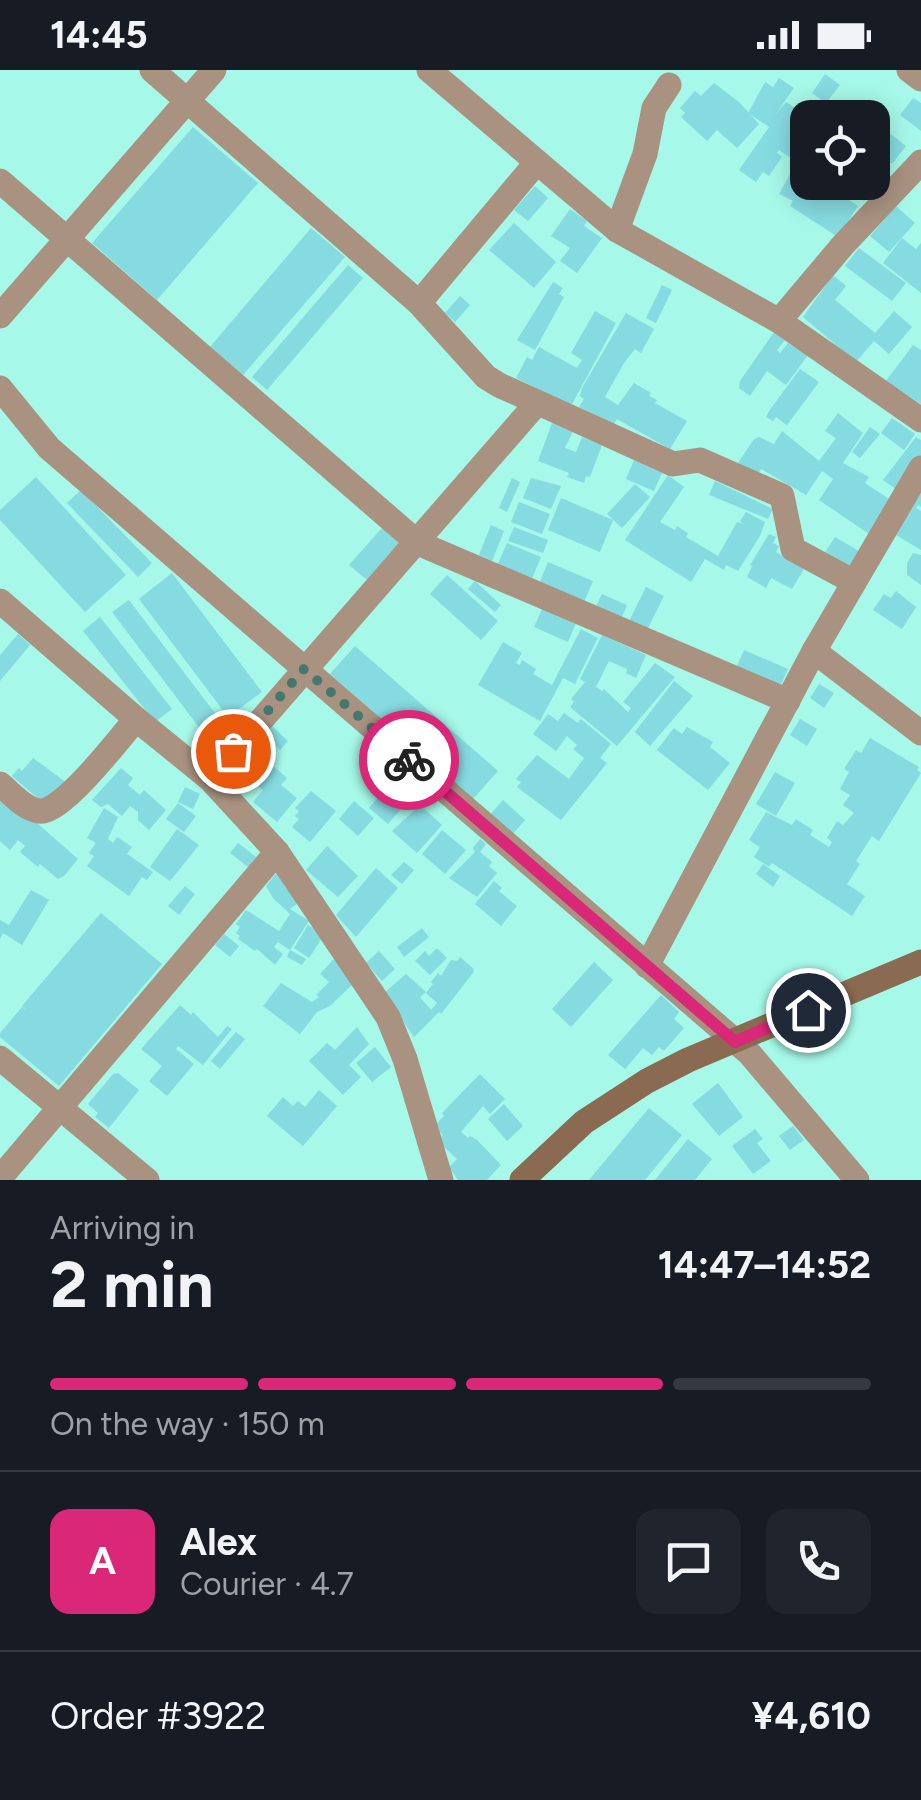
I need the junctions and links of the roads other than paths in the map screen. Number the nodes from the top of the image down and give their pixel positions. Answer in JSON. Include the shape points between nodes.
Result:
{"nodes":[{"id":1,"x":152,"y":70,"type":"edge"},
{"id":2,"x":214,"y":70,"type":"edge"},
{"id":3,"x":428,"y":70,"type":"edge"},
{"id":4,"x":909,"y":70,"type":"edge"},
{"id":5,"x":921,"y":79,"type":"edge"},
{"id":6,"x":669,"y":86,"type":"dead end"},
{"id":7,"x":187,"y":102,"type":"junction"},
{"id":8,"x":536,"y":162,"type":"junction"},
{"id":9,"x":921,"y":162,"type":"edge"},
{"id":10,"x":0,"y":181,"type":"edge"},
{"id":11,"x":617,"y":230,"type":"junction"},
{"id":12,"x":68,"y":240,"type":"junction"},
{"id":13,"x":420,"y":302,"type":"junction"},
{"id":14,"x":0,"y":316,"type":"edge"},
{"id":15,"x":779,"y":320,"type":"junction"},
{"id":16,"x":0,"y":388,"type":"edge"},
{"id":17,"x":537,"y":403,"type":"junction"},
{"id":18,"x":921,"y":420,"type":"edge"},
{"id":19,"x":921,"y":468,"type":"edge"},
{"id":20,"x":418,"y":543,"type":"junction"},
{"id":21,"x":854,"y":582,"type":"junction"},
{"id":22,"x":0,"y":602,"type":"edge"},
{"id":23,"x":814,"y":651,"type":"junction"},
{"id":24,"x":304,"y":669,"type":"junction"},
{"id":25,"x":788,"y":700,"type":"junction"},
{"id":26,"x":136,"y":719,"type":"junction"},
{"id":27,"x":921,"y":733,"type":"edge"},
{"id":28,"x":210,"y":779,"type":"junction"},
{"id":29,"x":0,"y":784,"type":"edge"},
{"id":30,"x":277,"y":852,"type":"junction"},
{"id":31,"x":647,"y":966,"type":"junction"},
{"id":32,"x":920,"y":966,"type":"edge"},
{"id":33,"x":735,"y":1042,"type":"junction"},
{"id":34,"x":0,"y":1058,"type":"edge"},
{"id":35,"x":60,"y":1107,"type":"junction"},
{"id":36,"x":0,"y":1178,"type":"edge"},
{"id":37,"x":147,"y":1180,"type":"edge"},
{"id":38,"x":441,"y":1180,"type":"edge"},
{"id":39,"x":522,"y":1180,"type":"edge"},
{"id":40,"x":858,"y":1180,"type":"edge"}],
"edges":[{"from":1,"to":7,"type":"street"},
{"from":2,"to":7,"type":"street"},
{"from":3,"to":8,"type":"street"},
{"from":4,"to":5,"type":"street"},
{"from":6,"to":11,"type":"street","via":[[654,108],[646,154]]},
{"from":7,"to":12,"type":"street"},
{"from":7,"to":13,"type":"street"},
{"from":8,"to":11,"type":"street"},
{"from":8,"to":13,"type":"street"},
{"from":9,"to":15,"type":"street"},
{"from":10,"to":12,"type":"street"},
{"from":11,"to":15,"type":"street"},
{"from":12,"to":14,"type":"street"},
{"from":12,"to":20,"type":"street"},
{"from":13,"to":17,"type":"street","via":[[486,376]]},
{"from":15,"to":18,"type":"street"},
{"from":16,"to":24,"type":"street","via":[[50,448]]},
{"from":17,"to":20,"type":"street"},
{"from":17,"to":21,"type":"street","via":[[673,464],[700,460],[782,496],[793,549]]},
{"from":19,"to":21,"type":"street"},
{"from":20,"to":24,"type":"street"},
{"from":20,"to":25,"type":"street"},
{"from":21,"to":23,"type":"street"},
{"from":22,"to":26,"type":"street"},
{"from":23,"to":25,"type":"street"},
{"from":23,"to":27,"type":"street"},
{"from":24,"to":28,"type":"street"},
{"from":24,"to":31,"type":"street"},
{"from":25,"to":31,"type":"street"},
{"from":26,"to":28,"type":"street"},
{"from":26,"to":29,"type":"street","via":[[47,811],[36,812]]},
{"from":28,"to":30,"type":"street"},
{"from":30,"to":35,"type":"street"},
{"from":30,"to":38,"type":"street","via":[[388,1017]]},
{"from":31,"to":33,"type":"street"},
{"from":32,"to":33,"type":"main road"},
{"from":33,"to":39,"type":"main road","via":[[612,1100]]},
{"from":33,"to":40,"type":"street"},
{"from":34,"to":35,"type":"street"},
{"from":35,"to":36,"type":"street"},
{"from":35,"to":37,"type":"street"}]}
